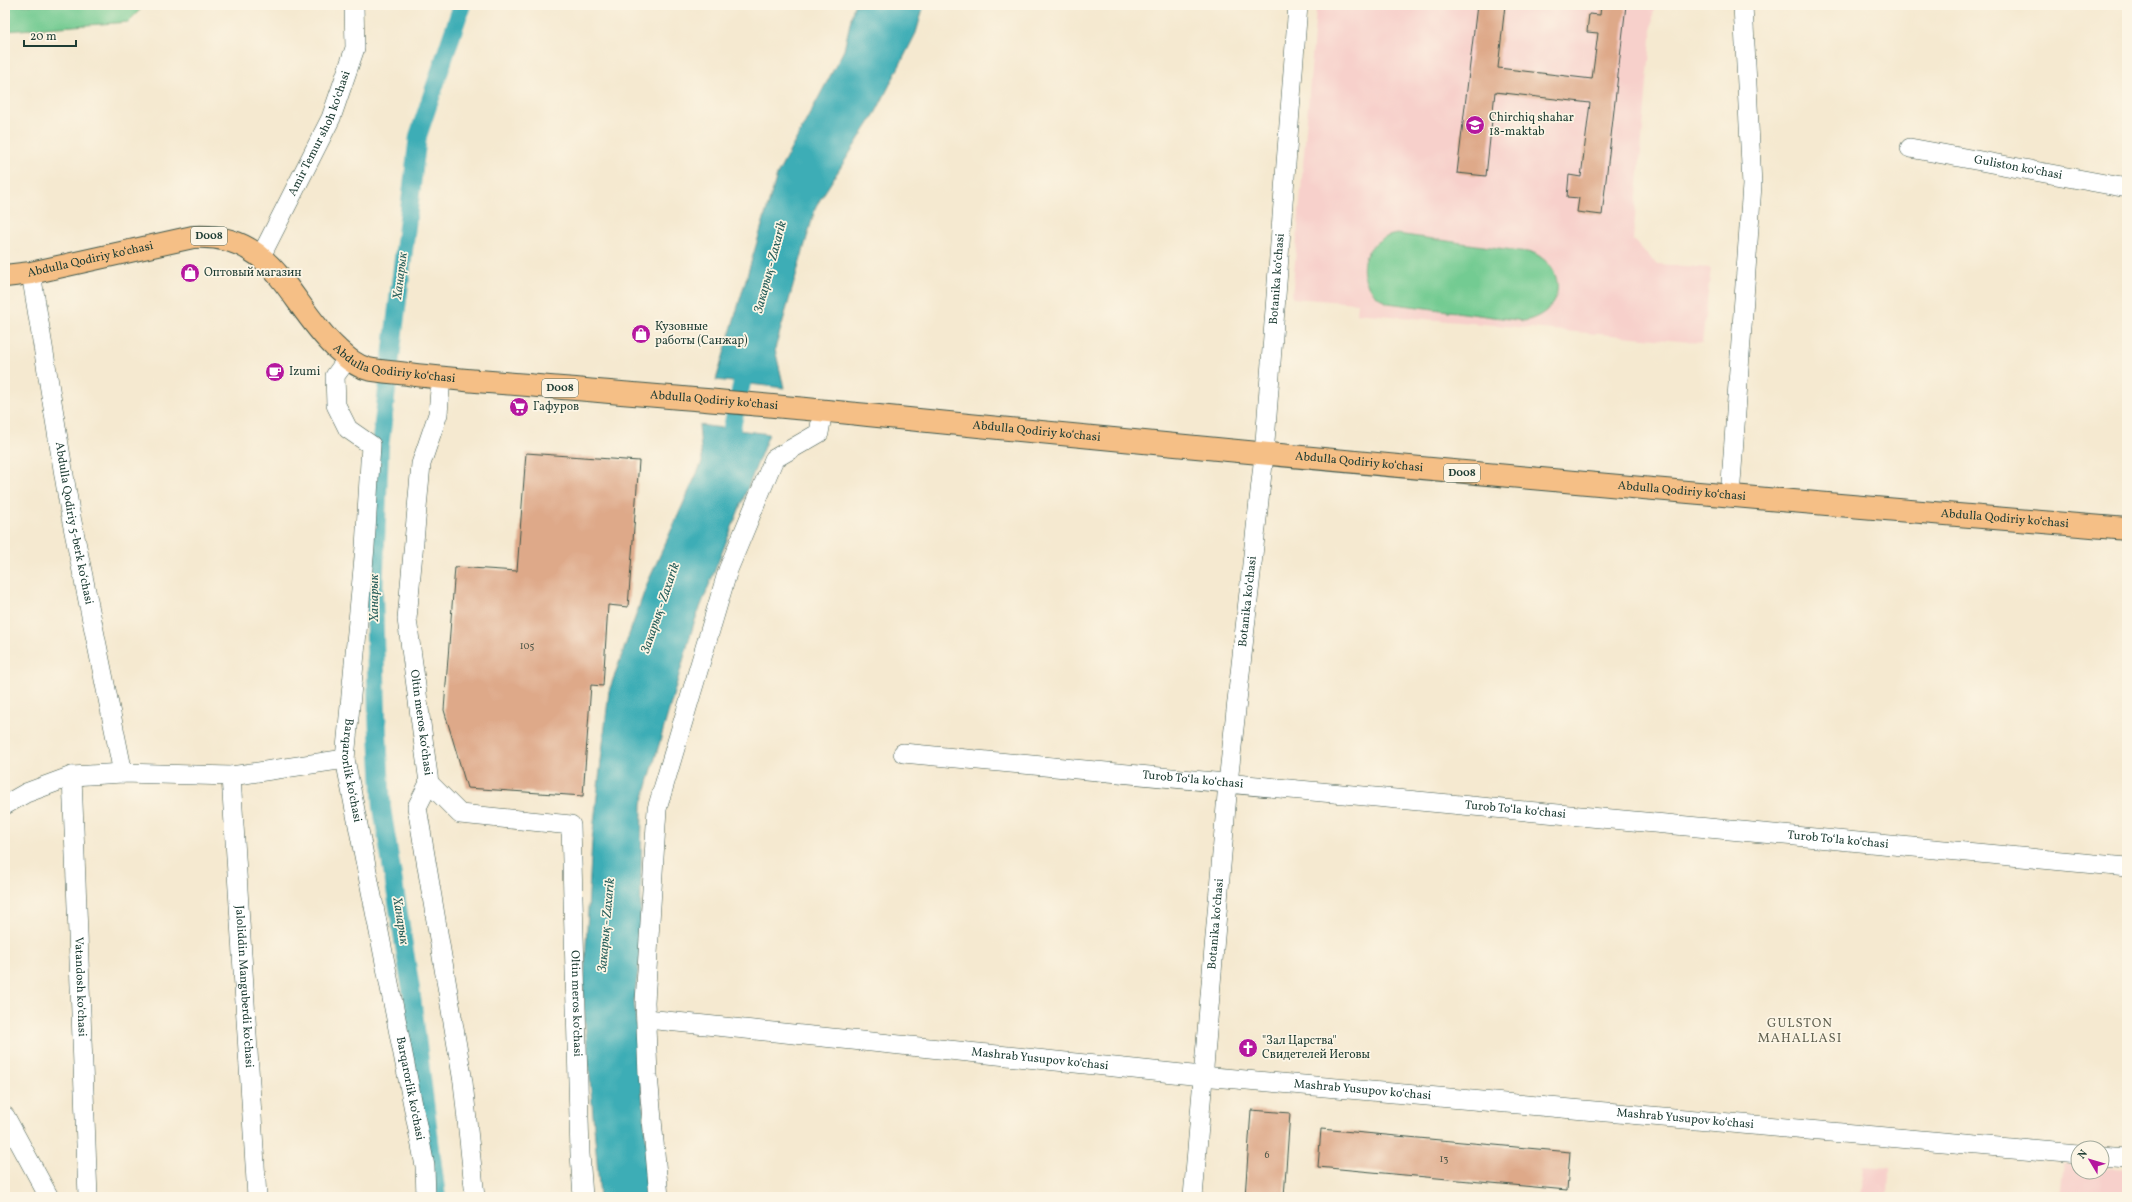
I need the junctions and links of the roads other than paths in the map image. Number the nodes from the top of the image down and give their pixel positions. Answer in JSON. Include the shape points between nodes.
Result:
{"nodes":[{"id":1,"x":354,"y":5,"type":"edge"},
{"id":2,"x":1298,"y":5,"type":"edge"},
{"id":3,"x":1743,"y":5,"type":"edge"},
{"id":4,"x":1910,"y":148,"type":"dead end"},
{"id":5,"x":2127,"y":188,"type":"edge"},
{"id":6,"x":261,"y":256,"type":"junction"},
{"id":7,"x":31,"y":273,"type":"junction"},
{"id":8,"x":5,"y":276,"type":"edge"},
{"id":9,"x":355,"y":363,"type":"junction"},
{"id":10,"x":441,"y":378,"type":"junction"},
{"id":11,"x":823,"y":410,"type":"junction"},
{"id":12,"x":1264,"y":454,"type":"junction"},
{"id":13,"x":1730,"y":497,"type":"junction"},
{"id":14,"x":2127,"y":529,"type":"edge"},
{"id":15,"x":903,"y":753,"type":"dead end"},
{"id":16,"x":345,"y":759,"type":"junction"},
{"id":17,"x":123,"y":773,"type":"junction"},
{"id":18,"x":72,"y":776,"type":"junction"},
{"id":19,"x":231,"y":776,"type":"junction"},
{"id":20,"x":429,"y":783,"type":"junction"},
{"id":21,"x":1228,"y":783,"type":"junction"},
{"id":22,"x":5,"y":805,"type":"edge"},
{"id":23,"x":2127,"y":867,"type":"edge"},
{"id":24,"x":647,"y":1019,"type":"junction"},
{"id":25,"x":1202,"y":1076,"type":"junction"},
{"id":26,"x":5,"y":1116,"type":"edge"},
{"id":27,"x":2070,"y":1153,"type":"edge"},
{"id":28,"x":2110,"y":1157,"type":"edge"},
{"id":29,"x":2127,"y":1158,"type":"edge"},
{"id":30,"x":49,"y":1197,"type":"edge"},
{"id":31,"x":88,"y":1197,"type":"edge"},
{"id":32,"x":256,"y":1197,"type":"edge"},
{"id":33,"x":426,"y":1197,"type":"edge"},
{"id":34,"x":475,"y":1197,"type":"edge"},
{"id":35,"x":583,"y":1197,"type":"edge"},
{"id":36,"x":659,"y":1197,"type":"edge"},
{"id":37,"x":1192,"y":1197,"type":"edge"}],
"edges":[{"from":1,"to":6,"type":"street","name":"Amir Temur shoh ko‘chasi","via":[[355,48],[331,118]]},
{"from":2,"to":12,"type":"street","name":"Botanika ko‘chasi"},
{"from":3,"to":13,"type":"street","via":[[1752,185]]},
{"from":4,"to":5,"type":"street","name":"Guliston ko‘chasi"},
{"from":6,"to":7,"type":"main road","name":"Abdulla Qodiriy ko‘chasi","number":"D008","via":[[226,239],[192,237]]},
{"from":6,"to":9,"type":"main road","name":"Abdulla Qodiriy ko‘chasi","number":"D008","via":[[286,283],[320,332]]},
{"from":7,"to":8,"type":"main road","name":"Abdulla Qodiriy ko‘chasi","number":"D008"},
{"from":7,"to":17,"type":"street","name":"Abdulla Qodiriy 5-berk ko‘chasi","via":[[70,512]]},
{"from":9,"to":10,"type":"main road","name":"Abdulla Qodiriy ko‘chasi","number":"D008"},
{"from":9,"to":16,"type":"street","name":"Barqarorlik ko‘chasi","via":[[335,376],[336,405],[348,430],[371,444],[365,547]]},
{"from":10,"to":11,"type":"main road","name":"Abdulla Qodiriy ko‘chasi","number":"D008"},
{"from":10,"to":20,"type":"street","name":"Oltin meros ko‘chasi","via":[[438,414],[421,464],[407,619]]},
{"from":11,"to":12,"type":"main road","name":"Abdulla Qodiriy ko‘chasi","number":"D008"},
{"from":11,"to":24,"type":"street","via":[[818,432],[774,458],[728,570],[657,809],[645,1002]]},
{"from":12,"to":13,"type":"main road","name":"Abdulla Qodiriy ko‘chasi","number":"D008"},
{"from":12,"to":21,"type":"street","name":"Botanika ko‘chasi"},
{"from":13,"to":14,"type":"main road","name":"Abdulla Qodiriy ko‘chasi","number":"D008"},
{"from":15,"to":21,"type":"street","name":"Turob To‘la ko‘chasi"},
{"from":16,"to":19,"type":"street"},
{"from":16,"to":33,"type":"street","name":"Barqarorlik ko‘chasi","via":[[425,1166]]},
{"from":17,"to":18,"type":"street"},
{"from":17,"to":19,"type":"street"},
{"from":18,"to":22,"type":"street","via":[[26,793]]},
{"from":18,"to":31,"type":"street","name":"Vatandosh ko‘chasi"},
{"from":19,"to":32,"type":"street","name":"Jaloliddin Manguberdi ko‘chasi"},
{"from":20,"to":34,"type":"street","via":[[418,807],[463,1082]]},
{"from":20,"to":35,"type":"street","name":"Oltin meros ko‘chasi","via":[[460,814],[571,825]]},
{"from":21,"to":23,"type":"street","name":"Turob To‘la ko‘chasi"},
{"from":21,"to":25,"type":"street","name":"Botanika ko‘chasi"},
{"from":24,"to":25,"type":"street","name":"Mashrab Yusupov ko‘chasi"},
{"from":24,"to":36,"type":"street","via":[[648,1075]]},
{"from":25,"to":27,"type":"street","name":"Mashrab Yusupov ko‘chasi"},
{"from":25,"to":37,"type":"street","name":"Botanika ko‘chasi"},
{"from":26,"to":30,"type":"street"},
{"from":28,"to":29,"type":"street"}]}
